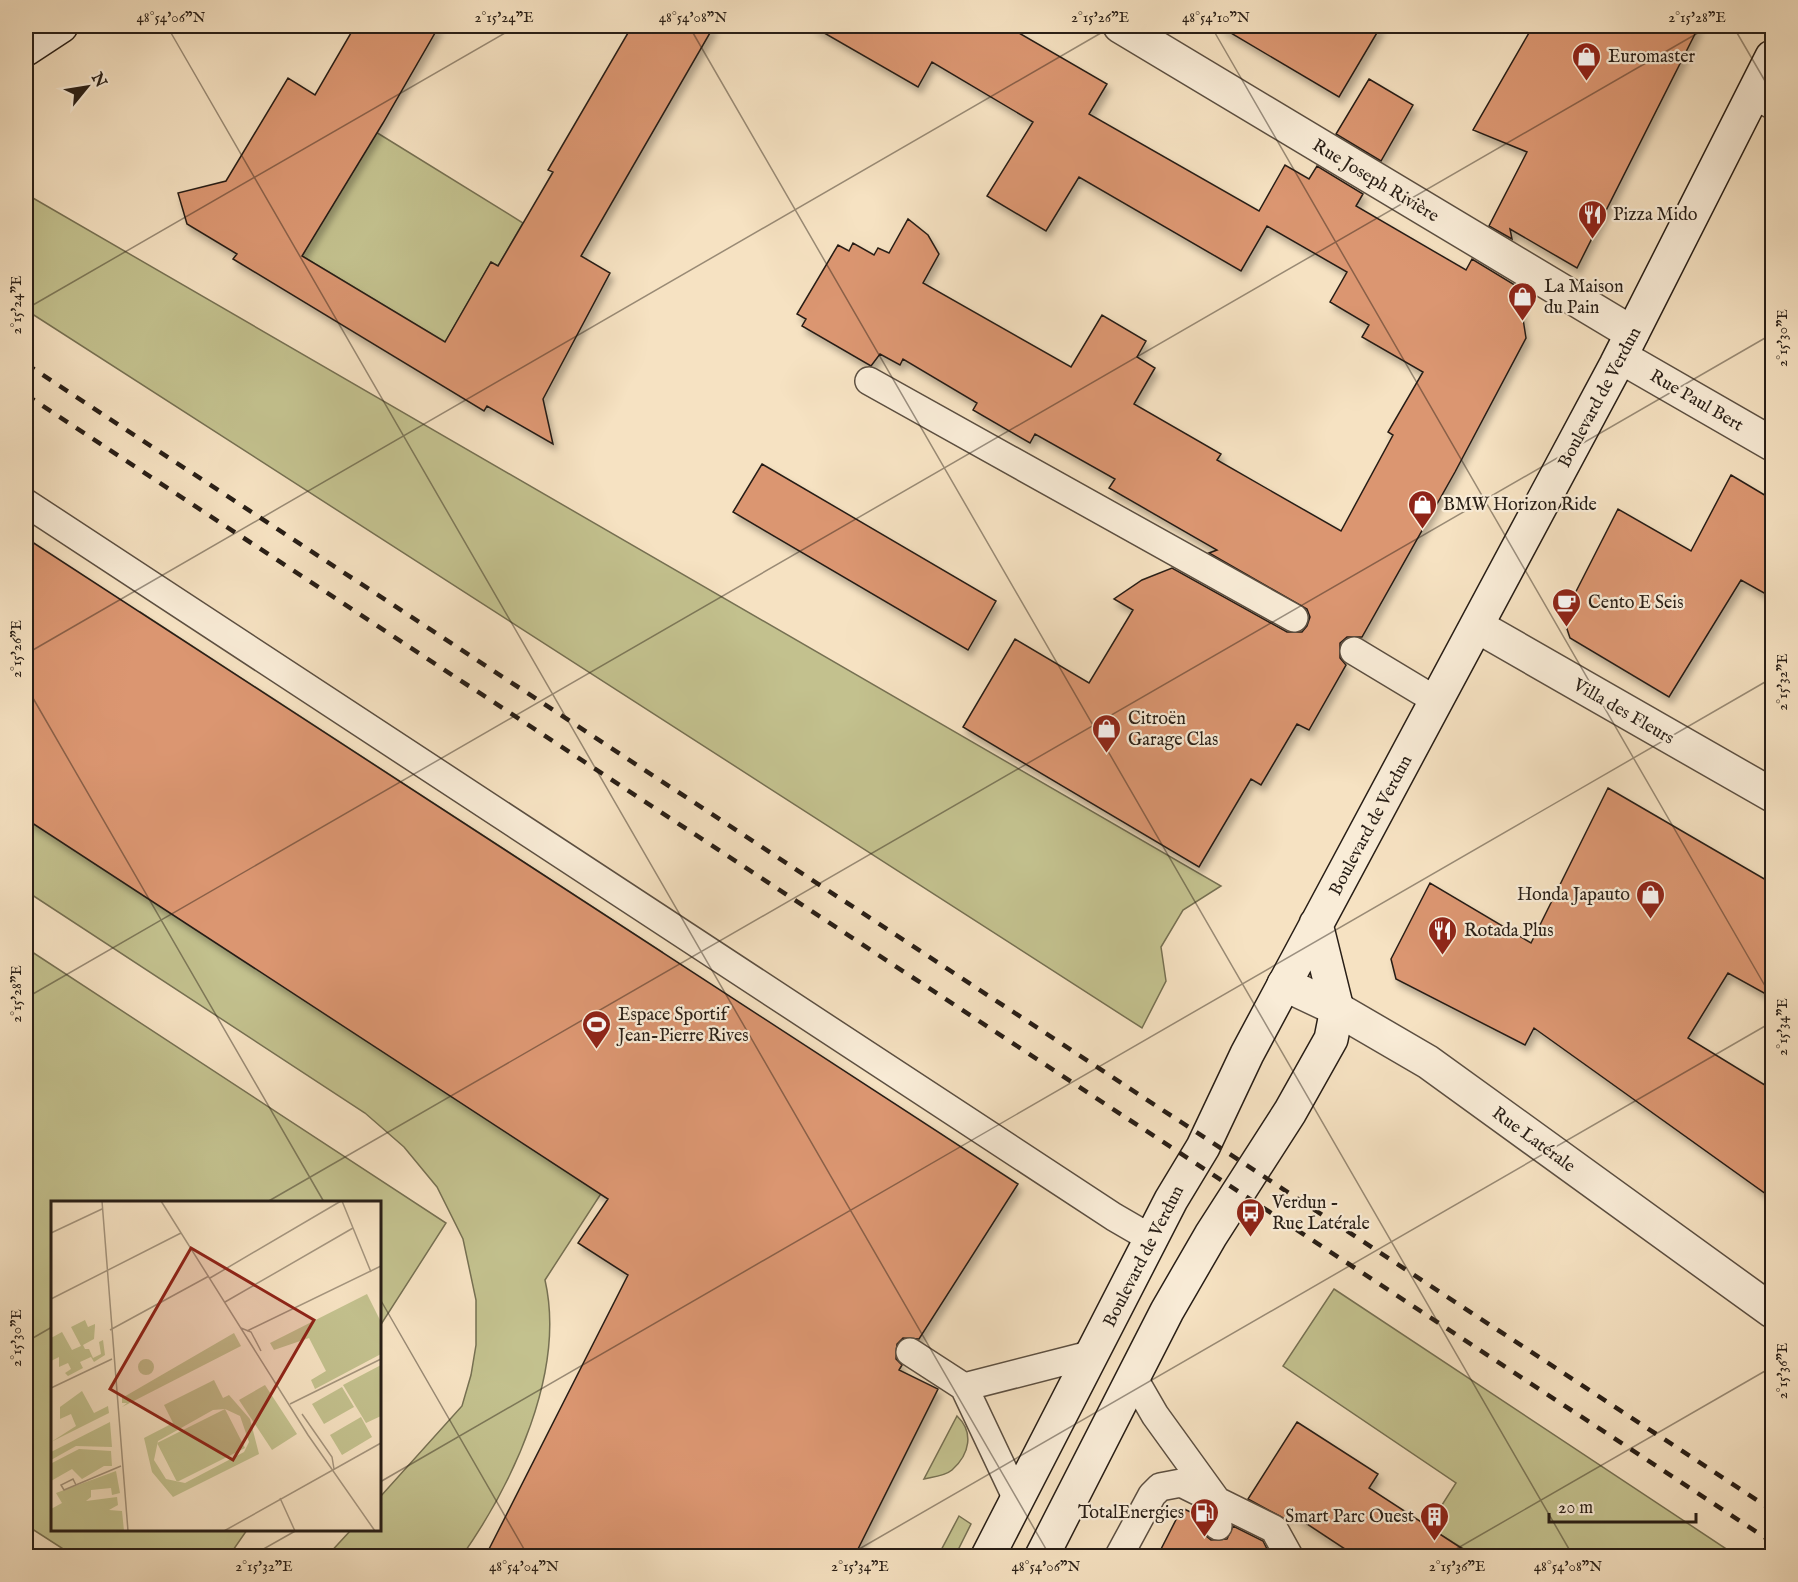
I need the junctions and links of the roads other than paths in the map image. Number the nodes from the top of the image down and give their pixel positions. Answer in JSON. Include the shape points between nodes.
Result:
{"nodes":[{"id":1,"x":61,"y":26,"type":"edge"},
{"id":2,"x":1120,"y":26,"type":"edge"},
{"id":3,"x":26,"y":49,"type":"edge"},
{"id":4,"x":1773,"y":57,"type":"edge"},
{"id":5,"x":1763,"y":100,"type":"edge"},
{"id":6,"x":1626,"y":345,"type":"junction"},
{"id":7,"x":869,"y":381,"type":"dead end"},
{"id":8,"x":1773,"y":444,"type":"edge"},
{"id":9,"x":26,"y":503,"type":"edge"},
{"id":10,"x":1294,"y":618,"type":"dead end"},
{"id":11,"x":1476,"y":626,"type":"junction"},
{"id":12,"x":1354,"y":651,"type":"dead end"},
{"id":13,"x":1437,"y":701,"type":"junction"},
{"id":14,"x":1773,"y":795,"type":"edge"},
{"id":15,"x":1316,"y":924,"type":"junction"},
{"id":16,"x":1284,"y":984,"type":"junction"},
{"id":17,"x":1337,"y":1009,"type":"junction"},
{"id":18,"x":1152,"y":1239,"type":"junction"},
{"id":19,"x":1773,"y":1311,"type":"edge"},
{"id":20,"x":910,"y":1352,"type":"dead end"},
{"id":21,"x":1093,"y":1354,"type":"junction"},
{"id":22,"x":1133,"y":1377,"type":"junction"},
{"id":23,"x":964,"y":1387,"type":"junction"},
{"id":24,"x":1215,"y":1498,"type":"junction"},
{"id":25,"x":1017,"y":1499,"type":"junction"},
{"id":26,"x":1218,"y":1526,"type":"dead end"},
{"id":27,"x":988,"y":1557,"type":"edge"},
{"id":28,"x":1042,"y":1557,"type":"edge"},
{"id":29,"x":1119,"y":1557,"type":"edge"},
{"id":30,"x":1289,"y":1557,"type":"edge"}],
"edges":[{"from":1,"to":3,"type":"main road"},
{"from":2,"to":6,"type":"main road","name":"Rue Joseph Rivière"},
{"from":4,"to":5,"type":"main road","name":"Boulevard de Verdun"},
{"from":5,"to":6,"type":"main road","name":"Boulevard de Verdun"},
{"from":6,"to":8,"type":"main road","name":"Rue Paul Bert"},
{"from":6,"to":11,"type":"main road","name":"Boulevard de Verdun"},
{"from":7,"to":10,"type":"lane"},
{"from":9,"to":18,"type":"lane"},
{"from":11,"to":13,"type":"main road","name":"Boulevard de Verdun"},
{"from":11,"to":14,"type":"main road","name":"Villa des Fleurs"},
{"from":12,"to":13,"type":"lane"},
{"from":13,"to":15,"type":"main road","name":"Boulevard de Verdun"},
{"from":15,"to":16,"type":"main road","name":"Boulevard de Verdun"},
{"from":15,"to":17,"type":"main road"},
{"from":16,"to":17,"type":"main road","name":"Rue Latérale"},
{"from":16,"to":18,"type":"main road","name":"Boulevard de Verdun"},
{"from":17,"to":19,"type":"main road","name":"Rue Latérale","via":[[1428,1062]]},
{"from":17,"to":22,"type":"main road","via":[[1331,1039],[1290,1112],[1211,1235]]},
{"from":18,"to":21,"type":"main road","name":"Boulevard de Verdun"},
{"from":20,"to":23,"type":"lane"},
{"from":21,"to":23,"type":"lane"},
{"from":21,"to":25,"type":"main road","name":"Boulevard de Verdun"},
{"from":22,"to":24,"type":"lane","via":[[1155,1415]]},
{"from":22,"to":28,"type":"main road"},
{"from":23,"to":25,"type":"lane"},
{"from":24,"to":26,"type":"lane"},
{"from":24,"to":29,"type":"lane","via":[[1181,1483],[1160,1487]]},
{"from":24,"to":30,"type":"lane","via":[[1274,1529]]},
{"from":25,"to":27,"type":"main road","name":"Boulevard de Verdun"}]}
